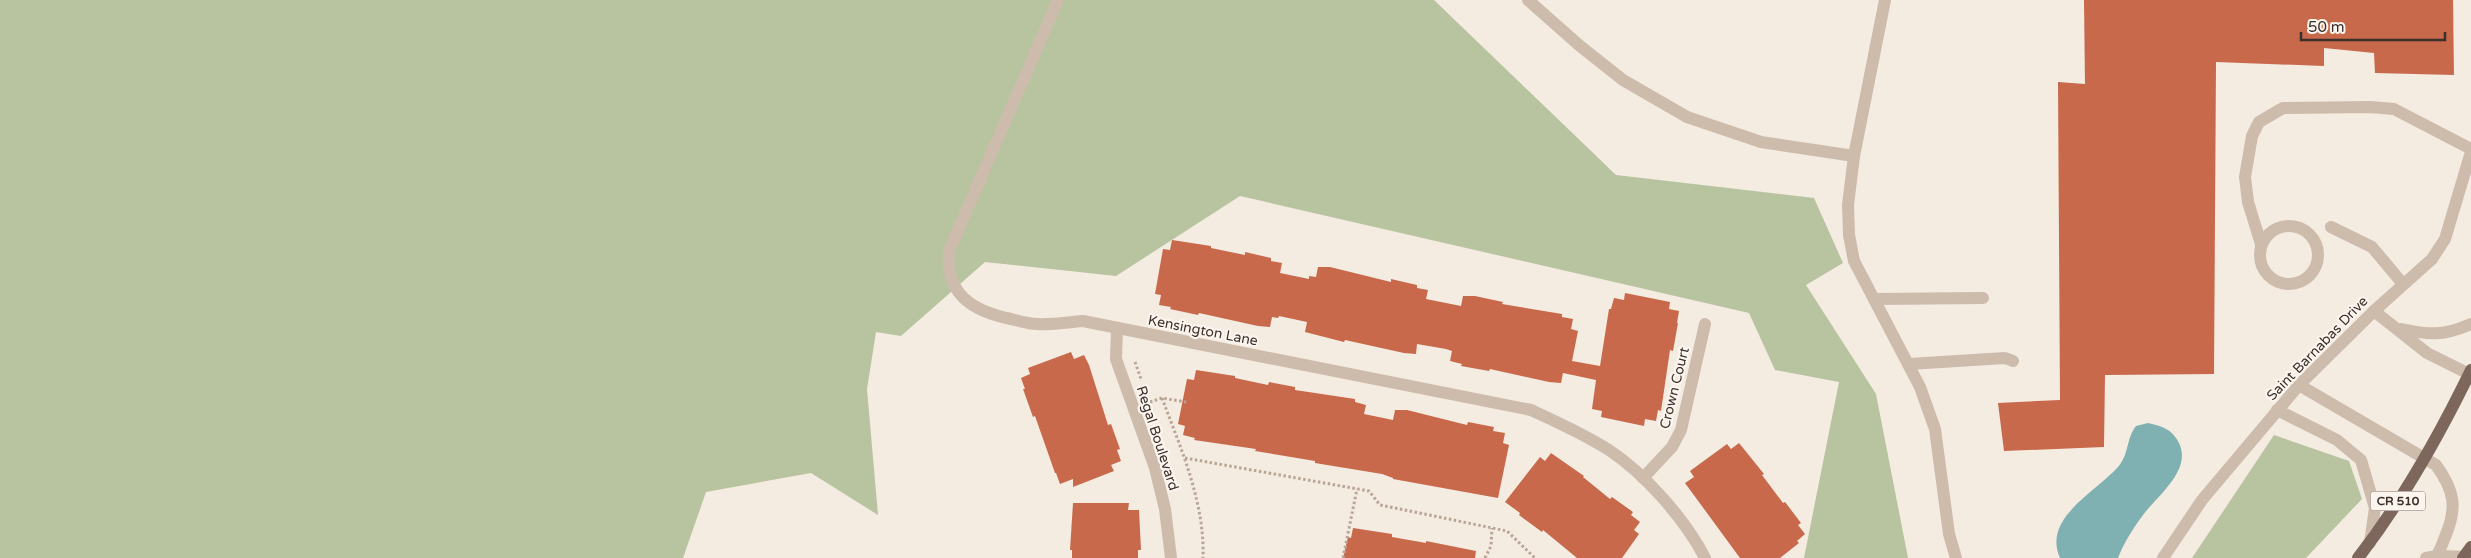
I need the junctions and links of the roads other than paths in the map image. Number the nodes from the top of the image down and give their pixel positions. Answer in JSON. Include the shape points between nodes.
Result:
{"nodes":[{"id":1,"x":1058,"y":0,"type":"edge"},
{"id":2,"x":1528,"y":0,"type":"edge"},
{"id":3,"x":1885,"y":0,"type":"edge"},
{"id":4,"x":2471,"y":151,"type":"edge"},
{"id":5,"x":1854,"y":156,"type":"junction"},
{"id":6,"x":2331,"y":227,"type":"dead end"},
{"id":7,"x":2261,"y":244,"type":"junction"},
{"id":8,"x":2403,"y":284,"type":"junction"},
{"id":9,"x":1983,"y":298,"type":"dead end"},
{"id":10,"x":1876,"y":299,"type":"junction"},
{"id":11,"x":2374,"y":311,"type":"junction"},
{"id":12,"x":1705,"y":324,"type":"dead end"},
{"id":13,"x":2471,"y":324,"type":"edge"},
{"id":14,"x":1118,"y":328,"type":"junction"},
{"id":15,"x":2399,"y":328,"type":"junction"},
{"id":16,"x":2014,"y":361,"type":"dead end"},
{"id":17,"x":1909,"y":364,"type":"junction"},
{"id":18,"x":2470,"y":374,"type":"edge"},
{"id":19,"x":2299,"y":385,"type":"junction"},
{"id":20,"x":2277,"y":410,"type":"junction"},
{"id":21,"x":2425,"y":458,"type":"junction"},
{"id":22,"x":1643,"y":478,"type":"junction"},
{"id":23,"x":2370,"y":543,"type":"junction"},
{"id":24,"x":2468,"y":554,"type":"edge"},
{"id":25,"x":2433,"y":557,"type":"edge"},
{"id":26,"x":1171,"y":558,"type":"edge"},
{"id":27,"x":1705,"y":558,"type":"edge"},
{"id":28,"x":1956,"y":558,"type":"edge"},
{"id":29,"x":2163,"y":558,"type":"edge"},
{"id":30,"x":2358,"y":558,"type":"edge"}],
"edges":[{"from":1,"to":14,"type":"street","name":"Kensington Lane","via":[[955,235],[948,265],[963,299],[994,316],[1036,324],[1083,321]]},
{"from":2,"to":5,"type":"street","via":[[1624,80],[1687,116],[1761,142]]},
{"from":3,"to":5,"type":"street"},
{"from":4,"to":7,"type":"street","via":[[2394,109],[2283,108],[2259,122],[2252,136],[2245,176],[2248,202]]},
{"from":4,"to":8,"type":"street","name":"Saint Barnabas Drive","via":[[2445,239],[2432,259]]},
{"from":5,"to":10,"type":"street","via":[[1848,205],[1849,235],[1854,260]]},
{"from":6,"to":8,"type":"street","via":[[2372,248]]},
{"from":7,"to":7,"type":"street","via":[[2261,264],[2277,282],[2292,285],[2302,282],[2316,268],[2318,248],[2308,232],[2300,228],[2282,226],[2266,236]]},
{"from":8,"to":11,"type":"street","name":"Saint Barnabas Drive"},
{"from":9,"to":10,"type":"street"},
{"from":10,"to":17,"type":"street"},
{"from":11,"to":15,"type":"street"},
{"from":11,"to":19,"type":"street","name":"Saint Barnabas Drive"},
{"from":12,"to":22,"type":"street","name":"Crown Court","via":[[1680,430],[1672,447]]},
{"from":13,"to":15,"type":"street","via":[[2453,332],[2427,335]]},
{"from":14,"to":22,"type":"street","name":"Kensington Lane","via":[[1531,410],[1594,441]]},
{"from":14,"to":26,"type":"street","name":"Regal Boulevard","via":[[1116,359],[1154,468],[1165,509]]},
{"from":15,"to":18,"type":"street","via":[[2427,353]]},
{"from":16,"to":17,"type":"street","via":[[2005,358]]},
{"from":17,"to":28,"type":"street","via":[[1935,429],[1949,534]]},
{"from":18,"to":21,"type":"main road","number":"CR 510"},
{"from":19,"to":20,"type":"street","name":"Saint Barnabas Drive"},
{"from":19,"to":21,"type":"street"},
{"from":20,"to":23,"type":"street","via":[[2337,440],[2361,460],[2375,508]]},
{"from":20,"to":29,"type":"street","name":"Saint Barnabas Drive","via":[[2202,500]]},
{"from":21,"to":23,"type":"main road","number":"CR 510"},
{"from":21,"to":25,"type":"street","via":[[2436,465],[2447,481],[2454,502],[2449,528]]},
{"from":22,"to":27,"type":"street","name":"Kensington Lane","via":[[1672,510]]},
{"from":23,"to":30,"type":"main road","number":"CR 510"},
{"from":24,"to":25,"type":"street"}]}
